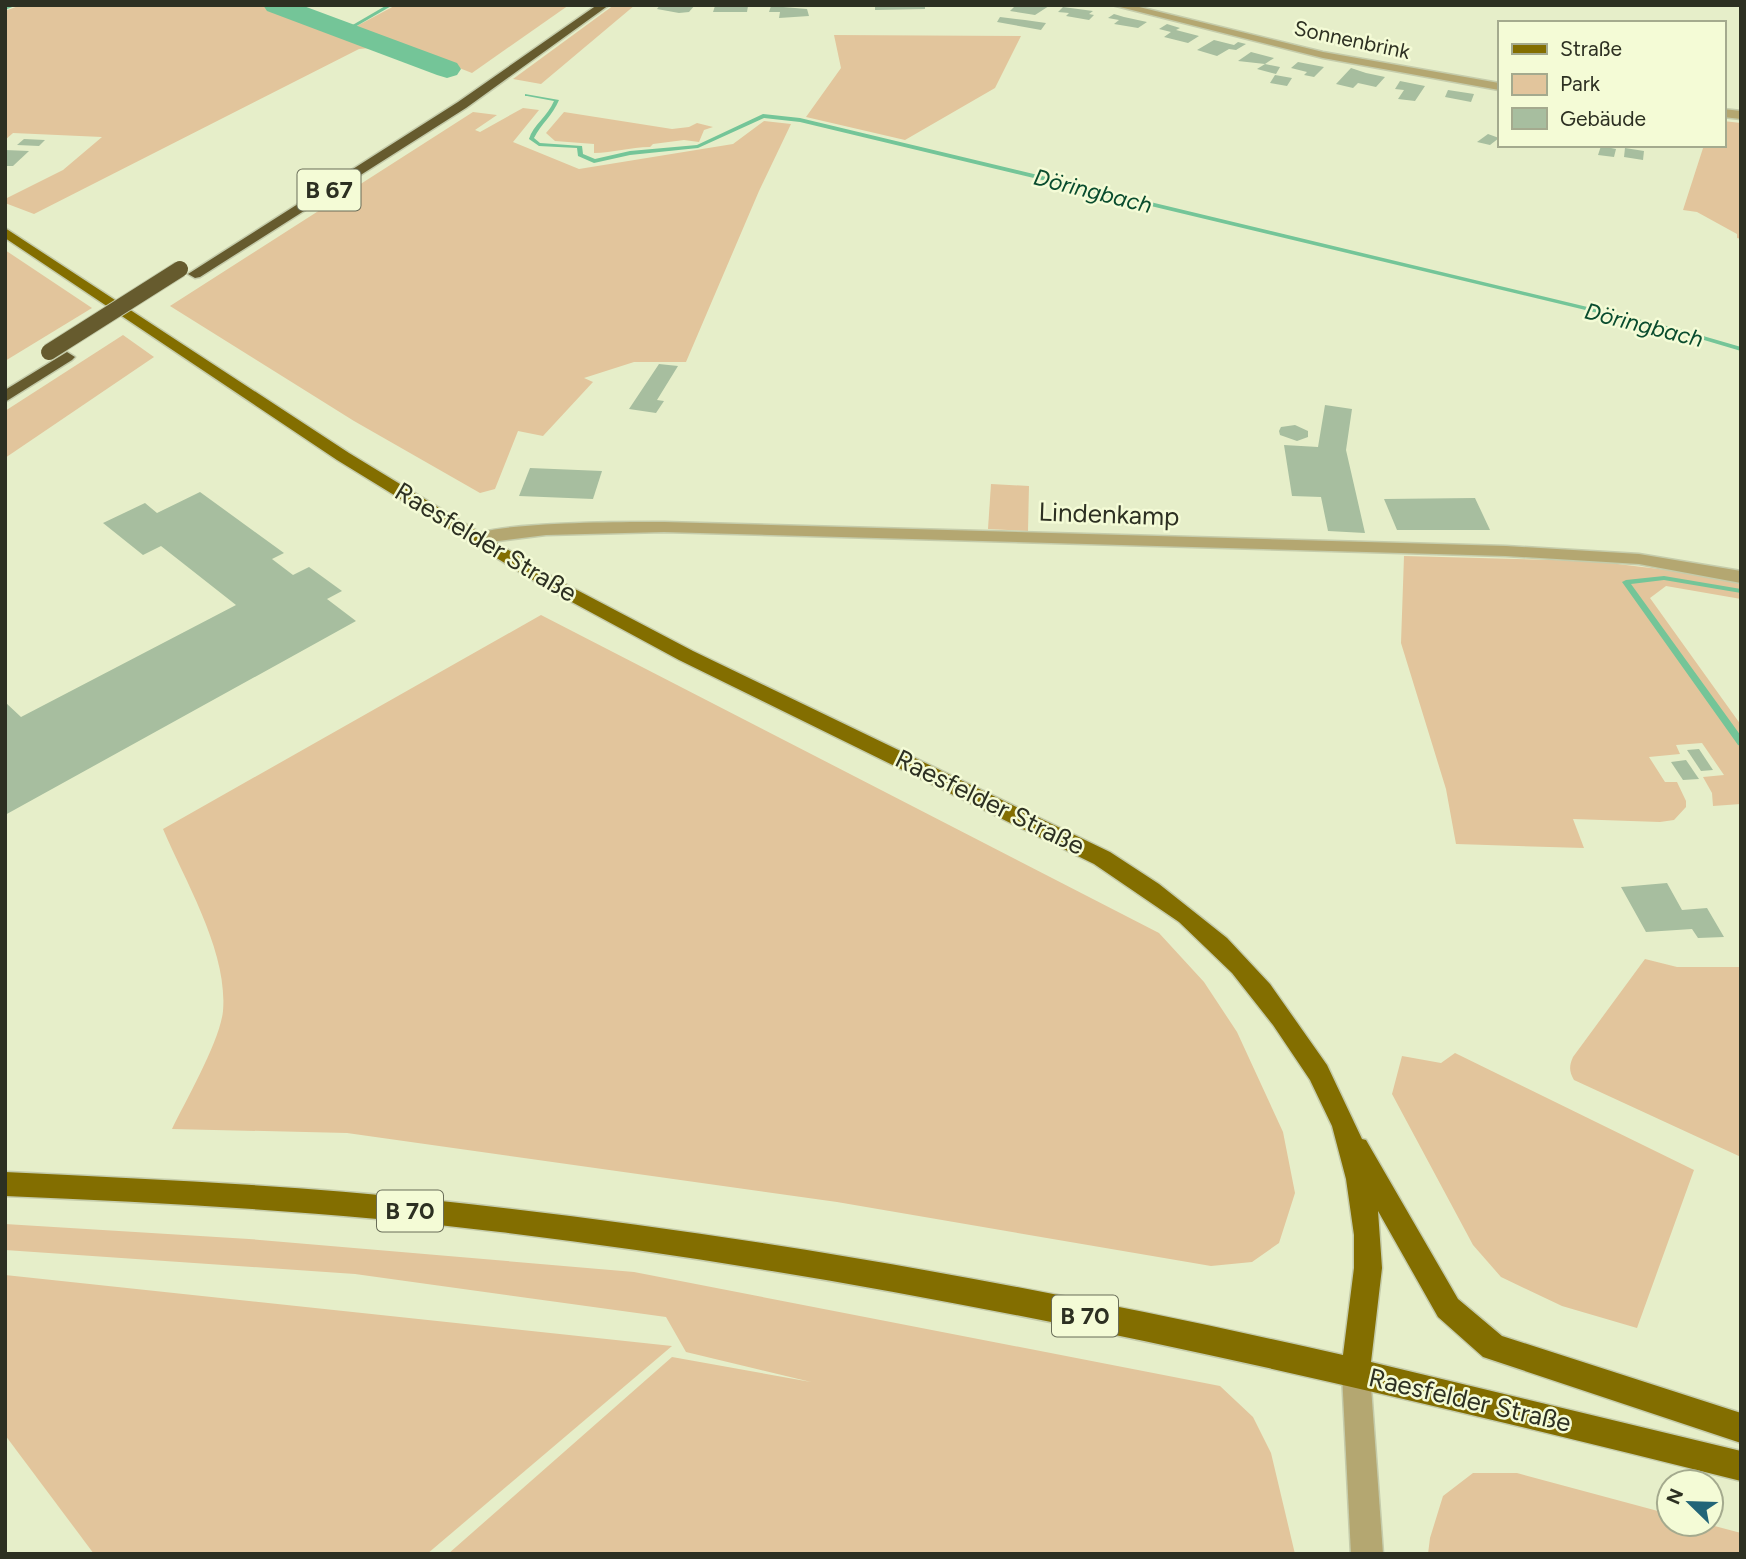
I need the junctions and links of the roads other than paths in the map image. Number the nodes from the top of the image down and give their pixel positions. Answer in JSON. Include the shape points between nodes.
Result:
{"nodes":[{"id":1,"x":585,"y":5,"type":"edge"},
{"id":2,"x":604,"y":5,"type":"edge"},
{"id":3,"x":1117,"y":5,"type":"edge"},
{"id":4,"x":1150,"y":9,"type":"edge"},
{"id":5,"x":1498,"y":87,"type":"edge"},
{"id":6,"x":5,"y":232,"type":"edge"},
{"id":7,"x":5,"y":379,"type":"edge"},
{"id":8,"x":5,"y":397,"type":"edge"},
{"id":9,"x":475,"y":538,"type":"junction"},
{"id":10,"x":1741,"y":577,"type":"edge"},
{"id":11,"x":1346,"y":1128,"type":"junction"},
{"id":12,"x":5,"y":1184,"type":"edge"},
{"id":13,"x":1356,"y":1373,"type":"junction"},
{"id":14,"x":1741,"y":1428,"type":"edge"},
{"id":15,"x":1741,"y":1466,"type":"edge"},
{"id":16,"x":1367,"y":1554,"type":"edge"}],
"edges":[{"from":1,"to":7,"type":"highway","number":"B 67","bridge":true,"via":[[443,104]]},
{"from":2,"to":8,"type":"highway","number":"B 67","via":[[462,105]]},
{"from":3,"to":4,"type":"street","name":"Sonnenbrink"},
{"from":4,"to":5,"type":"street","name":"Sonnenbrink","via":[[1323,55]]},
{"from":6,"to":9,"type":"main road","name":"Raesfelder Straße"},
{"from":9,"to":10,"type":"street","name":"Lindenkamp","via":[[538,529],[664,527],[1506,551],[1639,559]]},
{"from":9,"to":11,"type":"main road","name":"Raesfelder Straße","via":[[639,632],[1054,832],[1154,890],[1199,926],[1265,996],[1325,1084]]},
{"from":11,"to":13,"type":"main road","name":"Raesfelder Straße","via":[[1368,1235]]},
{"from":11,"to":14,"type":"main road","via":[[1448,1308],[1493,1347]]},
{"from":12,"to":13,"type":"main road","number":"B 70","via":[[368,1206],[567,1229],[813,1266],[1171,1332]]},
{"from":13,"to":15,"type":"main road","name":"Raesfelder Straße","number":"B 70"},
{"from":13,"to":16,"type":"street"}]}
